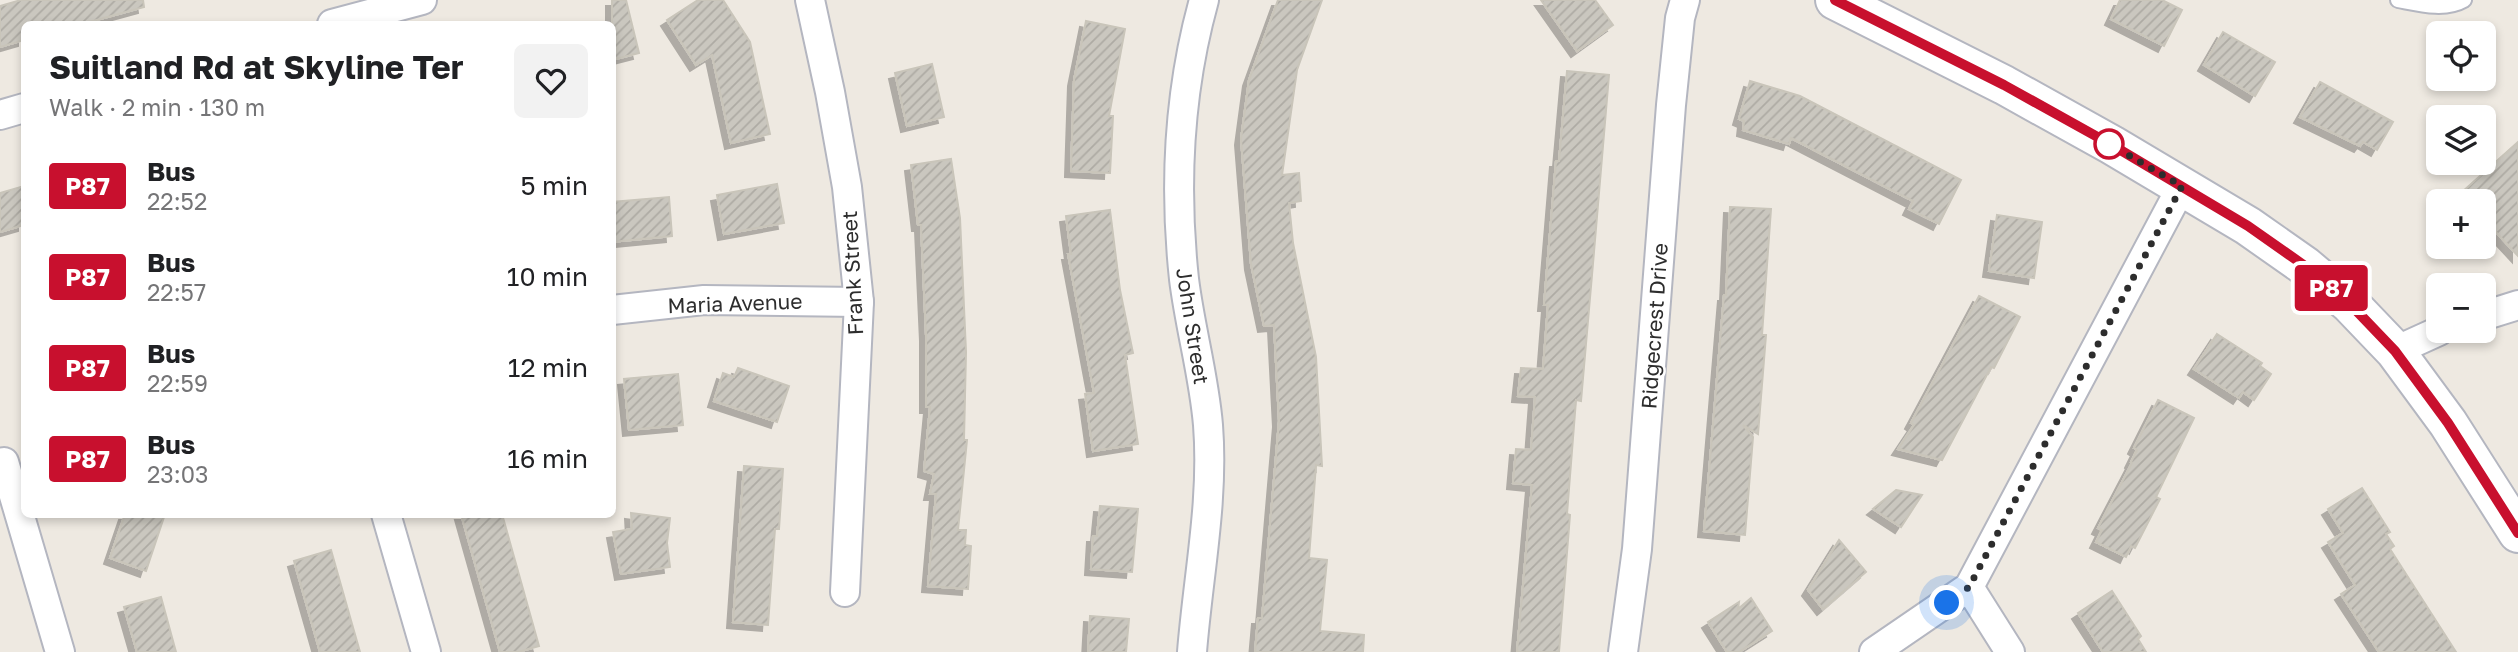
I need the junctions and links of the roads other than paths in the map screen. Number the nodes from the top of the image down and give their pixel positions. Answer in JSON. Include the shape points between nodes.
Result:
{"nodes":[{"id":1,"x":422,"y":0,"type":"edge"},
{"id":2,"x":810,"y":0,"type":"edge"},
{"id":3,"x":1204,"y":0,"type":"edge"},
{"id":4,"x":1685,"y":0,"type":"edge"},
{"id":5,"x":1835,"y":0,"type":"edge"},
{"id":6,"x":2398,"y":0,"type":"edge"},
{"id":7,"x":2464,"y":0,"type":"edge"},
{"id":8,"x":343,"y":21,"type":"edge"},
{"id":9,"x":21,"y":109,"type":"edge"},
{"id":10,"x":0,"y":115,"type":"edge"},
{"id":11,"x":2182,"y":186,"type":"junction"},
{"id":12,"x":859,"y":302,"type":"junction"},
{"id":13,"x":2518,"y":305,"type":"edge"},
{"id":14,"x":616,"y":310,"type":"edge"},
{"id":15,"x":2496,"y":312,"type":"edge"},
{"id":16,"x":2426,"y":337,"type":"edge"},
{"id":17,"x":2395,"y":351,"type":"junction"},
{"id":18,"x":9,"y":460,"type":"edge"},
{"id":19,"x":21,"y":505,"type":"edge"},
{"id":20,"x":24,"y":518,"type":"edge"},
{"id":21,"x":387,"y":518,"type":"edge"},
{"id":22,"x":2518,"y":533,"type":"edge"},
{"id":23,"x":1969,"y":587,"type":"junction"},
{"id":24,"x":845,"y":592,"type":"dead end"},
{"id":25,"x":60,"y":652,"type":"edge"},
{"id":26,"x":426,"y":652,"type":"edge"},
{"id":27,"x":1192,"y":652,"type":"edge"},
{"id":28,"x":1623,"y":652,"type":"edge"},
{"id":29,"x":1874,"y":652,"type":"edge"},
{"id":30,"x":2010,"y":652,"type":"edge"}],
"edges":[{"from":1,"to":8,"type":"street"},
{"from":2,"to":12,"type":"street","name":"Frank Street","via":[[847,187]]},
{"from":3,"to":27,"type":"street","name":"John Street","via":[[1186,90],[1178,175],[1184,279],[1208,425],[1209,507]]},
{"from":4,"to":28,"type":"street","name":"Ridgecrest Drive","via":[[1671,105],[1637,549]]},
{"from":5,"to":11,"type":"main road","via":[[2004,85]]},
{"from":6,"to":7,"type":"lane","via":[[2431,6]]},
{"from":9,"to":10,"type":"street"},
{"from":11,"to":17,"type":"main road","via":[[2305,266]]},
{"from":11,"to":23,"type":"street"},
{"from":12,"to":14,"type":"street","name":"Maria Avenue","via":[[705,300]]},
{"from":12,"to":24,"type":"street","name":"Frank Street"},
{"from":13,"to":15,"type":"street"},
{"from":16,"to":17,"type":"street"},
{"from":17,"to":22,"type":"main road","via":[[2448,423]]},
{"from":18,"to":19,"type":"street"},
{"from":20,"to":25,"type":"street"},
{"from":21,"to":26,"type":"street"},
{"from":23,"to":29,"type":"street"},
{"from":23,"to":30,"type":"street"}]}
